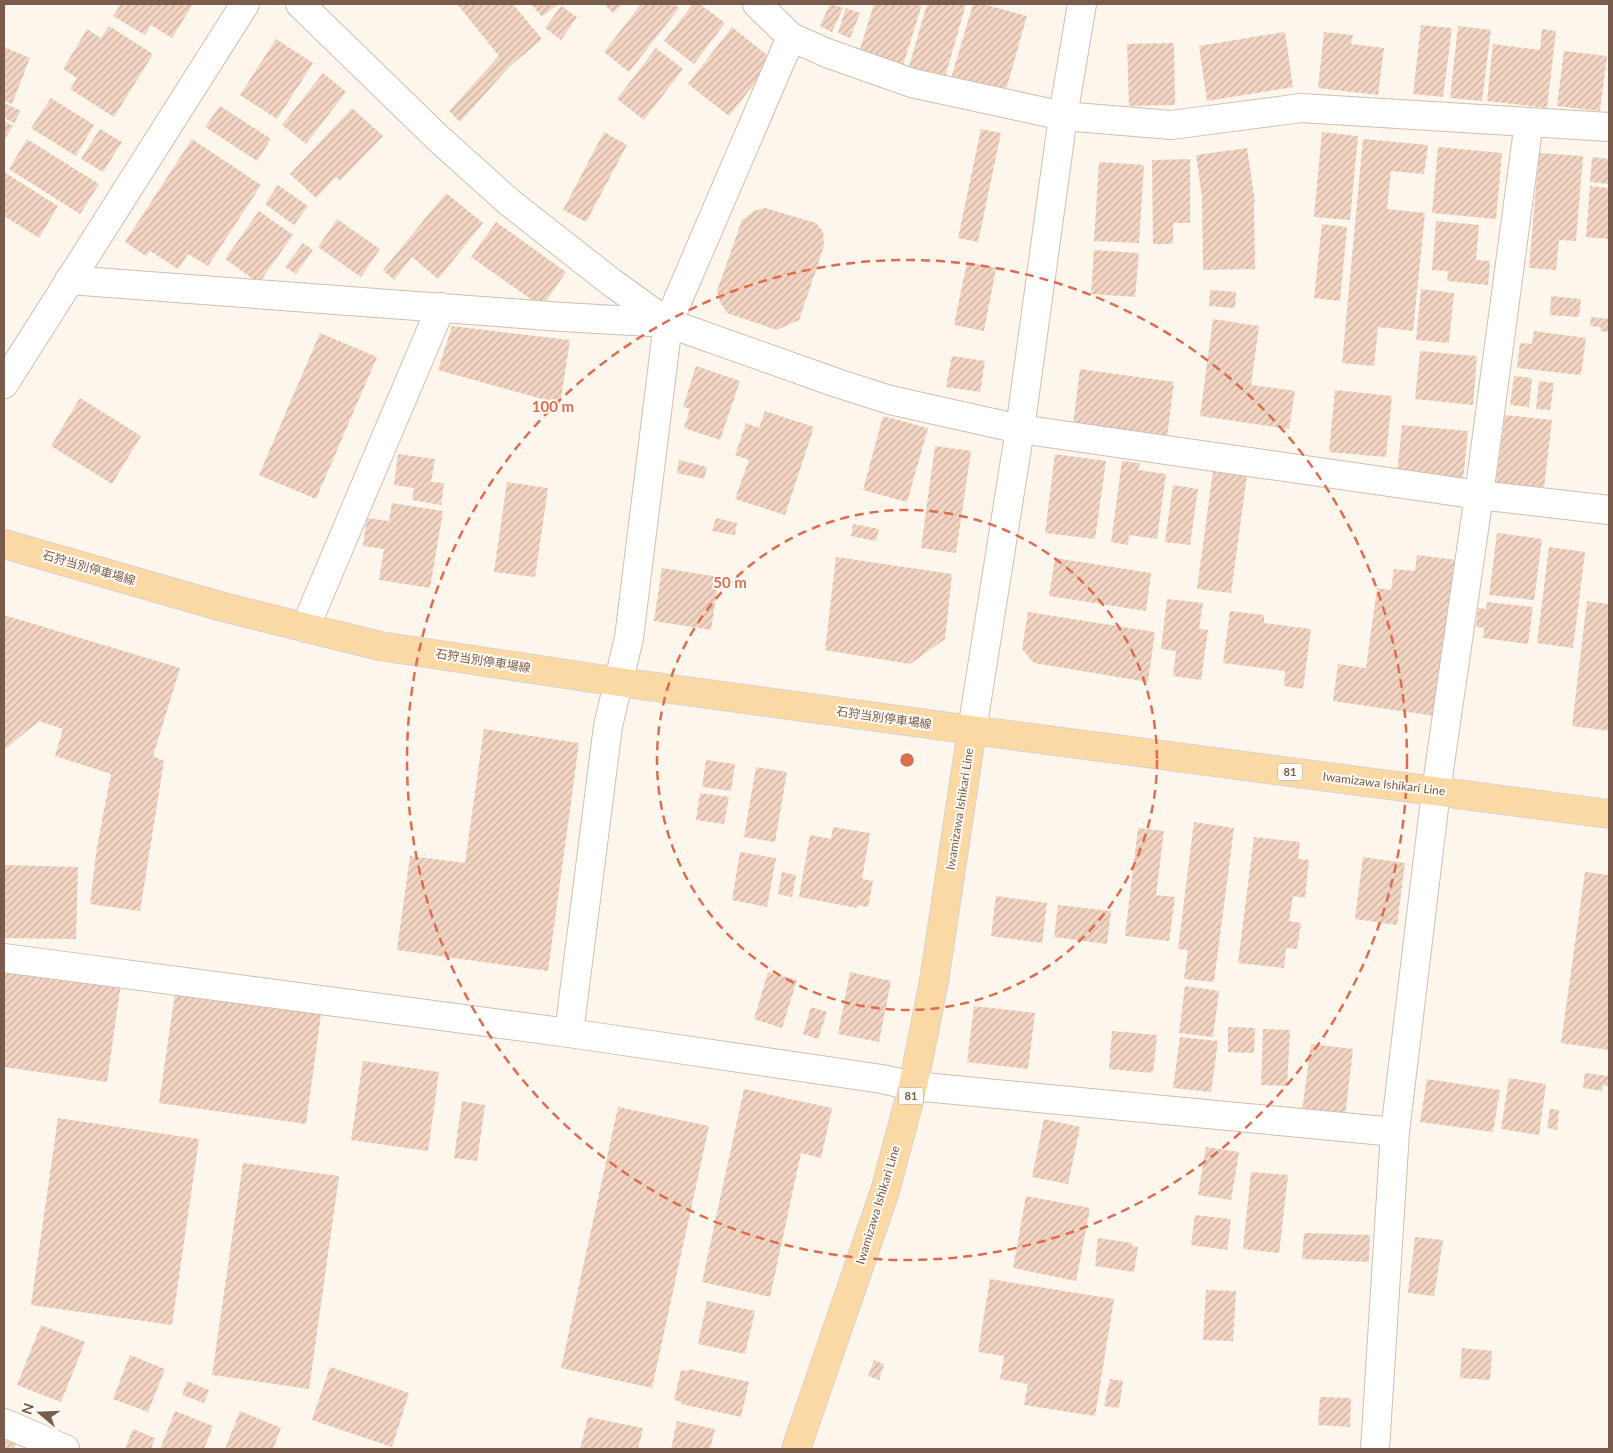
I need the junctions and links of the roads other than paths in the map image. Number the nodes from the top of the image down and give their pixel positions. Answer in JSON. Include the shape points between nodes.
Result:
{"nodes":[{"id":1,"x":245,"y":4,"type":"edge"},
{"id":2,"x":300,"y":4,"type":"edge"},
{"id":3,"x":757,"y":4,"type":"edge"},
{"id":4,"x":1081,"y":9,"type":"edge"},
{"id":5,"x":791,"y":37,"type":"junction"},
{"id":6,"x":1063,"y":116,"type":"junction"},
{"id":7,"x":1529,"y":122,"type":"junction"},
{"id":8,"x":1609,"y":127,"type":"edge"},
{"id":9,"x":69,"y":280,"type":"junction"},
{"id":10,"x":441,"y":307,"type":"junction"},
{"id":11,"x":668,"y":323,"type":"junction"},
{"id":12,"x":4,"y":384,"type":"edge"},
{"id":13,"x":1020,"y":429,"type":"junction"},
{"id":14,"x":1479,"y":495,"type":"junction"},
{"id":15,"x":1609,"y":510,"type":"edge"},
{"id":16,"x":4,"y":544,"type":"edge"},
{"id":17,"x":306,"y":628,"type":"junction"},
{"id":18,"x":619,"y":682,"type":"junction"},
{"id":19,"x":972,"y":730,"type":"junction"},
{"id":20,"x":1436,"y":791,"type":"junction"},
{"id":21,"x":1609,"y":814,"type":"edge"},
{"id":22,"x":4,"y":958,"type":"edge"},
{"id":23,"x":569,"y":1033,"type":"junction"},
{"id":24,"x":913,"y":1086,"type":"junction"},
{"id":25,"x":1395,"y":1132,"type":"junction"},
{"id":26,"x":4,"y":1423,"type":"edge"},
{"id":27,"x":65,"y":1449,"type":"edge"},
{"id":28,"x":796,"y":1449,"type":"edge"},
{"id":29,"x":1375,"y":1449,"type":"edge"}],
"edges":[{"from":1,"to":9,"type":"street"},
{"from":2,"to":11,"type":"street","via":[[509,202]]},
{"from":3,"to":5,"type":"street"},
{"from":4,"to":6,"type":"street"},
{"from":5,"to":6,"type":"street","via":[[912,83]]},
{"from":5,"to":11,"type":"street"},
{"from":6,"to":7,"type":"street","via":[[1171,125],[1300,108]]},
{"from":6,"to":13,"type":"street"},
{"from":7,"to":8,"type":"street"},
{"from":7,"to":14,"type":"street"},
{"from":9,"to":10,"type":"street"},
{"from":9,"to":12,"type":"street"},
{"from":10,"to":11,"type":"street"},
{"from":10,"to":17,"type":"street"},
{"from":11,"to":13,"type":"street","via":[[890,400]]},
{"from":11,"to":18,"type":"street","via":[[628,638]]},
{"from":13,"to":14,"type":"street"},
{"from":13,"to":19,"type":"street"},
{"from":14,"to":15,"type":"street"},
{"from":14,"to":20,"type":"street"},
{"from":16,"to":17,"type":"main road","name":"石狩当別停車場線"},
{"from":17,"to":18,"type":"main road","name":"石狩当別停車場線","via":[[380,646]]},
{"from":18,"to":19,"type":"main road","name":"石狩当別停車場線"},
{"from":18,"to":23,"type":"street","via":[[608,726]]},
{"from":19,"to":20,"type":"main road","name":"Iwamizawa Ishikari Line","number":"81"},
{"from":19,"to":24,"type":"main road","name":"Iwamizawa Ishikari Line","number":"81","via":[[934,981]]},
{"from":20,"to":21,"type":"main road","name":"Iwamizawa Ishikari Line","number":"81"},
{"from":20,"to":25,"type":"street"},
{"from":22,"to":23,"type":"street"},
{"from":23,"to":24,"type":"street"},
{"from":24,"to":25,"type":"street"},
{"from":24,"to":28,"type":"main road","name":"Iwamizawa Ishikari Line","number":"81","via":[[885,1191]]},
{"from":25,"to":29,"type":"street"},
{"from":26,"to":27,"type":"street"}]}
